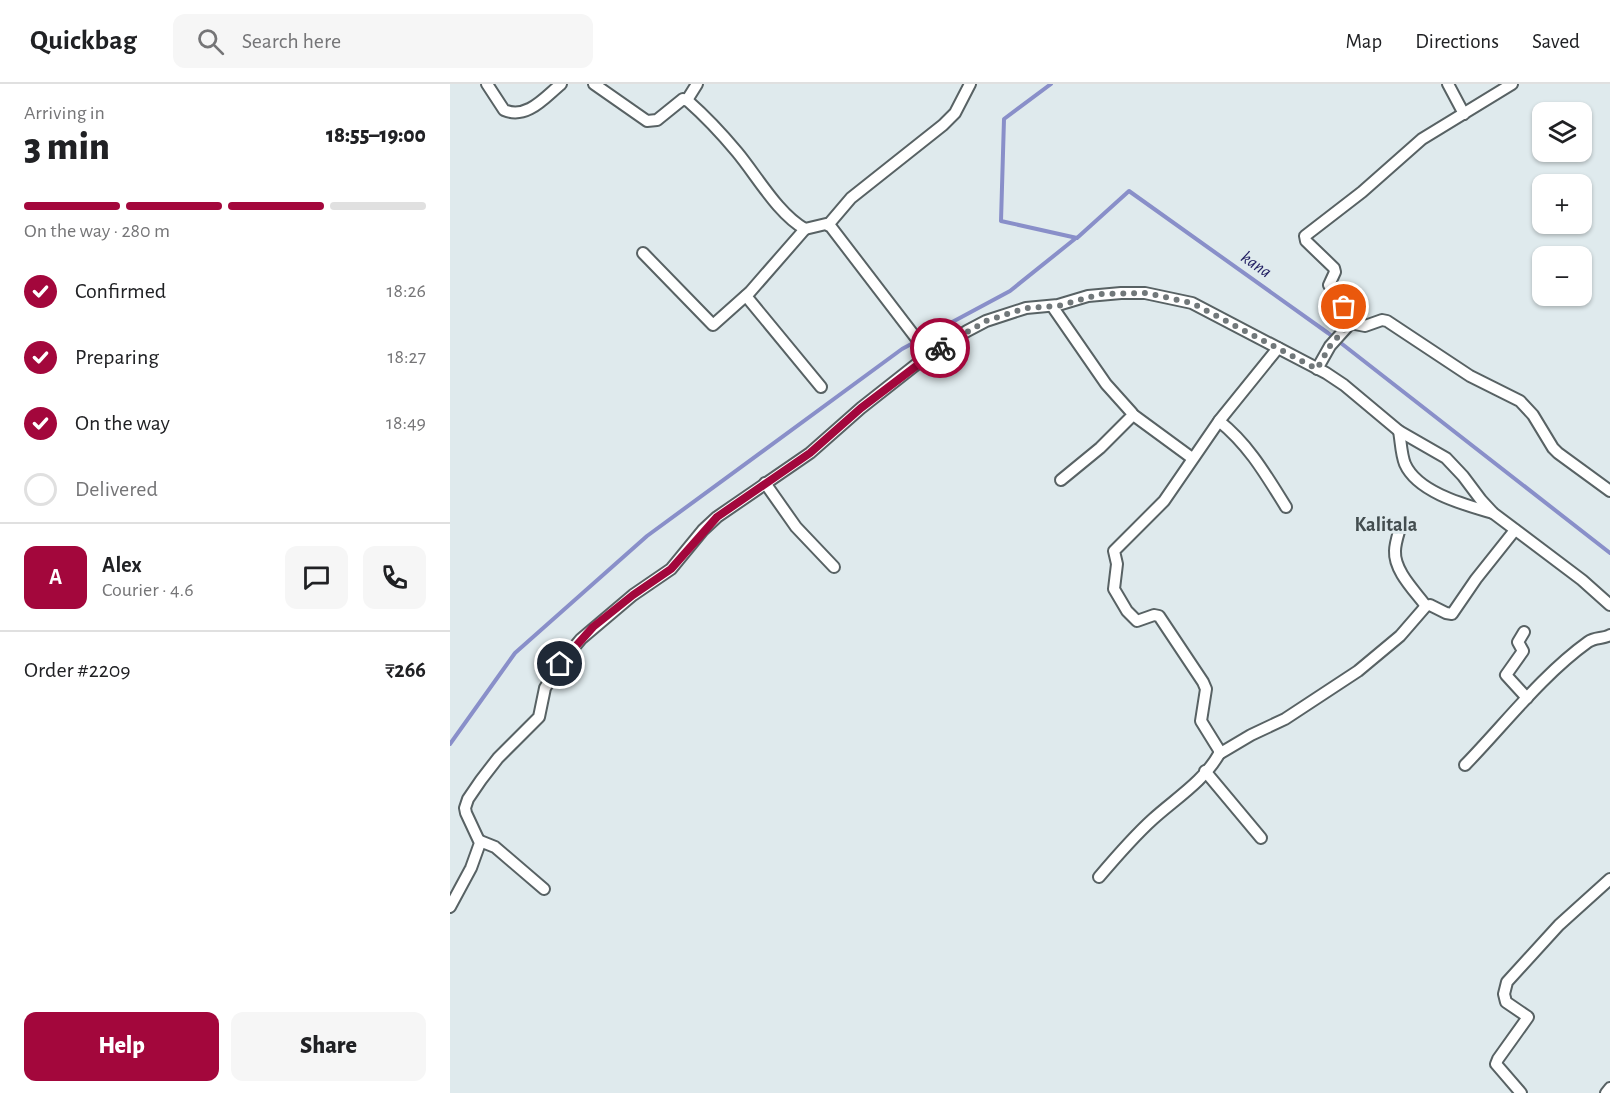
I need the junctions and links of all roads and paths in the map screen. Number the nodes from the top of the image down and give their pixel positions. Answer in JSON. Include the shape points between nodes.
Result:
{"nodes":[{"id":1,"x":487,"y":84,"type":"edge"},
{"id":2,"x":561,"y":84,"type":"edge"},
{"id":3,"x":594,"y":84,"type":"edge"},
{"id":4,"x":697,"y":84,"type":"edge"},
{"id":5,"x":970,"y":84,"type":"edge"},
{"id":6,"x":1448,"y":84,"type":"edge"},
{"id":7,"x":1512,"y":84,"type":"edge"},
{"id":8,"x":687,"y":100,"type":"junction"},
{"id":9,"x":1464,"y":114,"type":"junction"},
{"id":10,"x":828,"y":225,"type":"junction"},
{"id":11,"x":805,"y":229,"type":"junction"},
{"id":12,"x":643,"y":253,"type":"dead end"},
{"id":13,"x":746,"y":296,"type":"junction"},
{"id":14,"x":1052,"y":306,"type":"junction"},
{"id":15,"x":1349,"y":324,"type":"junction"},
{"id":16,"x":1278,"y":348,"type":"junction"},
{"id":17,"x":929,"y":355,"type":"junction"},
{"id":18,"x":1317,"y":369,"type":"junction"},
{"id":19,"x":821,"y":387,"type":"dead end"},
{"id":20,"x":1131,"y":414,"type":"junction"},
{"id":21,"x":1219,"y":421,"type":"junction"},
{"id":22,"x":1399,"y":431,"type":"junction"},
{"id":23,"x":1192,"y":459,"type":"junction"},
{"id":24,"x":1061,"y":480,"type":"dead end"},
{"id":25,"x":765,"y":483,"type":"junction"},
{"id":26,"x":1610,"y":491,"type":"edge"},
{"id":27,"x":1286,"y":507,"type":"dead end"},
{"id":28,"x":1493,"y":513,"type":"junction"},
{"id":29,"x":1400,"y":528,"type":"dead end"},
{"id":30,"x":1515,"y":530,"type":"junction"},
{"id":31,"x":834,"y":567,"type":"dead end"},
{"id":32,"x":1610,"y":605,"type":"edge"},
{"id":33,"x":1426,"y":606,"type":"junction"},
{"id":34,"x":1524,"y":632,"type":"dead end"},
{"id":35,"x":1610,"y":635,"type":"edge"},
{"id":36,"x":1527,"y":698,"type":"junction"},
{"id":37,"x":1219,"y":754,"type":"junction"},
{"id":38,"x":1465,"y":765,"type":"dead end"},
{"id":39,"x":1205,"y":771,"type":"junction"},
{"id":40,"x":1261,"y":838,"type":"dead end"},
{"id":41,"x":480,"y":841,"type":"junction"},
{"id":42,"x":1099,"y":877,"type":"dead end"},
{"id":43,"x":1610,"y":879,"type":"edge"},
{"id":44,"x":544,"y":889,"type":"dead end"},
{"id":45,"x":450,"y":907,"type":"edge"},
{"id":46,"x":1610,"y":1088,"type":"edge"},
{"id":47,"x":1521,"y":1093,"type":"edge"},
{"id":48,"x":1606,"y":1093,"type":"edge"}],
"edges":[{"from":1,"to":2,"type":"street","via":[[500,106],[516,113],[533,107]]},
{"from":3,"to":8,"type":"street","via":[[647,121],[657,120],[680,101]]},
{"from":4,"to":8,"type":"street"},
{"from":5,"to":10,"type":"street","via":[[950,119],[851,198]]},
{"from":6,"to":9,"type":"street"},
{"from":7,"to":9,"type":"street"},
{"from":8,"to":11,"type":"street","via":[[736,150],[795,223]]},
{"from":9,"to":15,"type":"street","via":[[1422,138],[1305,236],[1334,268],[1329,285],[1344,307]]},
{"from":10,"to":11,"type":"street"},
{"from":10,"to":17,"type":"street"},
{"from":11,"to":13,"type":"street"},
{"from":12,"to":13,"type":"street","via":[[712,324]]},
{"from":13,"to":19,"type":"street"},
{"from":14,"to":16,"type":"street","via":[[1101,294],[1169,296],[1192,303]]},
{"from":14,"to":17,"type":"street","via":[[1026,308],[986,321]]},
{"from":14,"to":20,"type":"street"},
{"from":15,"to":18,"type":"street"},
{"from":15,"to":26,"type":"street","via":[[1365,326],[1387,321],[1470,376],[1515,397],[1533,414],[1558,453]]},
{"from":16,"to":18,"type":"street"},
{"from":16,"to":21,"type":"street"},
{"from":17,"to":25,"type":"street","via":[[810,453]]},
{"from":18,"to":22,"type":"street","via":[[1344,385]]},
{"from":20,"to":23,"type":"street"},
{"from":20,"to":24,"type":"street","via":[[1100,448]]},
{"from":21,"to":23,"type":"street"},
{"from":21,"to":27,"type":"street","via":[[1251,452]]},
{"from":22,"to":28,"type":"street","via":[[1446,458]]},
{"from":22,"to":28,"type":"street","via":[[1406,465],[1418,481],[1454,500]]},
{"from":23,"to":37,"type":"street","via":[[1154,513],[1115,548],[1118,564],[1114,586],[1133,619],[1159,616],[1198,672],[1206,689],[1201,722]]},
{"from":25,"to":31,"type":"street","via":[[796,528]]},
{"from":25,"to":41,"type":"street","via":[[709,523],[671,569],[593,627],[560,664],[545,688],[538,717],[498,758],[468,799],[466,813]]},
{"from":28,"to":30,"type":"street"},
{"from":29,"to":33,"type":"street","via":[[1395,559]]},
{"from":30,"to":32,"type":"street"},
{"from":30,"to":33,"type":"street","via":[[1453,613]]},
{"from":33,"to":37,"type":"street","via":[[1400,636],[1358,671],[1282,721]]},
{"from":34,"to":36,"type":"street","via":[[1518,643],[1523,651],[1506,675]]},
{"from":35,"to":36,"type":"street","via":[[1587,643]]},
{"from":36,"to":38,"type":"street"},
{"from":37,"to":39,"type":"street"},
{"from":39,"to":40,"type":"street"},
{"from":39,"to":42,"type":"street","via":[[1117,854]]},
{"from":41,"to":44,"type":"street","via":[[495,847]]},
{"from":41,"to":45,"type":"street"},
{"from":43,"to":47,"type":"street","via":[[1559,925],[1508,982],[1506,1002],[1528,1017],[1496,1064]]},
{"from":46,"to":48,"type":"street"}]}
